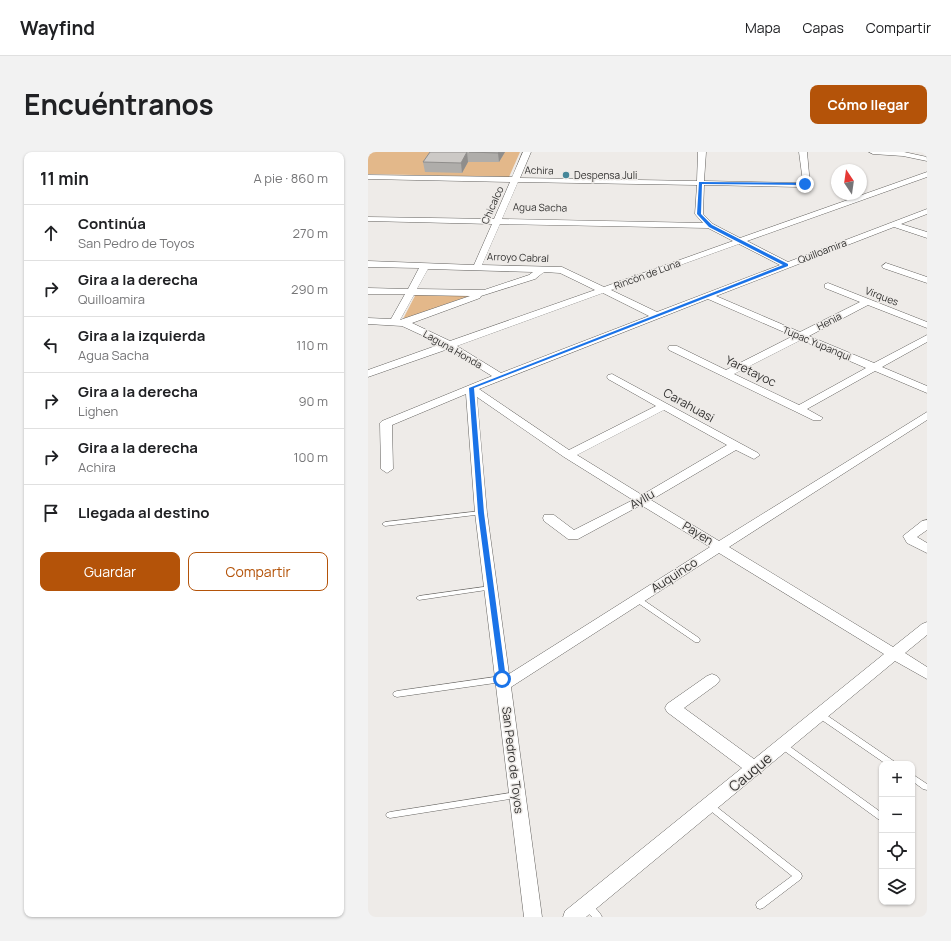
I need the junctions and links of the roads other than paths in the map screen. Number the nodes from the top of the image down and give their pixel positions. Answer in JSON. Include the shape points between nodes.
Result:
{"nodes":[{"id":1,"x":526,"y":152,"type":"edge"},
{"id":2,"x":702,"y":152,"type":"edge"},
{"id":3,"x":803,"y":152,"type":"edge"},
{"id":4,"x":873,"y":152,"type":"edge"},
{"id":5,"x":927,"y":159,"type":"edge"},
{"id":6,"x":927,"y":174,"type":"edge"},
{"id":7,"x":368,"y":177,"type":"edge"},
{"id":8,"x":514,"y":180,"type":"junction"},
{"id":9,"x":700,"y":183,"type":"junction"},
{"id":10,"x":927,"y":211,"type":"edge"},
{"id":11,"x":368,"y":214,"type":"edge"},
{"id":12,"x":368,"y":219,"type":"edge"},
{"id":13,"x":497,"y":219,"type":"junction"},
{"id":14,"x":707,"y":224,"type":"junction"},
{"id":15,"x":894,"y":224,"type":"junction"},
{"id":16,"x":927,"y":235,"type":"edge"},
{"id":17,"x":740,"y":241,"type":"junction"},
{"id":18,"x":368,"y":264,"type":"edge"},
{"id":19,"x":787,"y":265,"type":"junction"},
{"id":20,"x":425,"y":266,"type":"junction"},
{"id":21,"x":886,"y":266,"type":"dead end"},
{"id":22,"x":477,"y":267,"type":"junction"},
{"id":23,"x":542,"y":269,"type":"junction"},
{"id":24,"x":927,"y":271,"type":"edge"},
{"id":25,"x":916,"y":276,"type":"junction"},
{"id":26,"x":927,"y":280,"type":"edge"},
{"id":27,"x":828,"y":286,"type":"dead end"},
{"id":28,"x":604,"y":289,"type":"junction"},
{"id":29,"x":368,"y":291,"type":"edge"},
{"id":30,"x":411,"y":292,"type":"junction"},
{"id":31,"x":485,"y":293,"type":"junction"},
{"id":32,"x":708,"y":296,"type":"junction"},
{"id":33,"x":867,"y":302,"type":"junction"},
{"id":34,"x":657,"y":316,"type":"junction"},
{"id":35,"x":368,"y":321,"type":"edge"},
{"id":36,"x":399,"y":322,"type":"junction"},
{"id":37,"x":927,"y":325,"type":"edge"},
{"id":38,"x":800,"y":336,"type":"junction"},
{"id":39,"x":927,"y":338,"type":"edge"},
{"id":40,"x":449,"y":344,"type":"junction"},
{"id":41,"x":673,"y":348,"type":"dead end"},
{"id":42,"x":874,"y":368,"type":"junction"},
{"id":43,"x":368,"y":374,"type":"edge"},
{"id":44,"x":726,"y":374,"type":"junction"},
{"id":45,"x":501,"y":377,"type":"junction"},
{"id":46,"x":612,"y":377,"type":"dead end"},
{"id":47,"x":471,"y":388,"type":"junction"},
{"id":48,"x":927,"y":390,"type":"edge"},
{"id":49,"x":664,"y":406,"type":"junction"},
{"id":50,"x":800,"y":409,"type":"junction"},
{"id":51,"x":927,"y":415,"type":"edge"},
{"id":52,"x":818,"y":418,"type":"dead end"},
{"id":53,"x":736,"y":445,"type":"junction"},
{"id":54,"x":568,"y":455,"type":"junction"},
{"id":55,"x":754,"y":455,"type":"dead end"},
{"id":56,"x":387,"y":469,"type":"dead end"},
{"id":57,"x":642,"y":500,"type":"junction"},
{"id":58,"x":481,"y":513,"type":"junction"},
{"id":59,"x":549,"y":518,"type":"dead end"},
{"id":60,"x":385,"y":524,"type":"dead end"},
{"id":61,"x":927,"y":524,"type":"edge"},
{"id":62,"x":719,"y":546,"type":"junction"},
{"id":63,"x":927,"y":549,"type":"edge"},
{"id":64,"x":491,"y":588,"type":"junction"},
{"id":65,"x":420,"y":598,"type":"dead end"},
{"id":66,"x":637,"y":599,"type":"junction"},
{"id":67,"x":927,"y":627,"type":"edge"},
{"id":68,"x":697,"y":640,"type":"dead end"},
{"id":69,"x":894,"y":654,"type":"junction"},
{"id":70,"x":927,"y":674,"type":"edge"},
{"id":71,"x":712,"y":680,"type":"dead end"},
{"id":72,"x":503,"y":682,"type":"junction"},
{"id":73,"x":397,"y":694,"type":"dead end"},
{"id":74,"x":820,"y":714,"type":"junction"},
{"id":75,"x":782,"y":745,"type":"junction"},
{"id":76,"x":888,"y":761,"type":"edge"},
{"id":77,"x":754,"y":768,"type":"junction"},
{"id":78,"x":915,"y":779,"type":"edge"},
{"id":79,"x":926,"y":787,"type":"edge"},
{"id":80,"x":517,"y":795,"type":"junction"},
{"id":81,"x":710,"y":806,"type":"junction"},
{"id":82,"x":390,"y":815,"type":"dead end"},
{"id":83,"x":879,"y":816,"type":"edge"},
{"id":84,"x":760,"y":905,"type":"dead end"},
{"id":85,"x":592,"y":911,"type":"edge"},
{"id":86,"x":533,"y":917,"type":"edge"},
{"id":87,"x":572,"y":917,"type":"edge"}],
"edges":[{"from":1,"to":8,"type":"street","name":"Chicalco"},
{"from":2,"to":9,"type":"street"},
{"from":3,"to":9,"type":"street","name":"Achira","via":[[807,183],[805,184]]},
{"from":4,"to":5,"type":"street","via":[[904,154]]},
{"from":6,"to":17,"type":"street","name":"Rincón de Luna"},
{"from":7,"to":8,"type":"street","name":"Achira"},
{"from":8,"to":9,"type":"street","name":"Achira"},
{"from":8,"to":13,"type":"street","name":"Chicalco"},
{"from":9,"to":14,"type":"street","via":[[699,214]]},
{"from":10,"to":15,"type":"street","name":"Quilloamira"},
{"from":11,"to":13,"type":"street","name":"Agua Sacha"},
{"from":12,"to":13,"type":"street","name":"Agua Sacha"},
{"from":13,"to":14,"type":"street","name":"Agua Sacha"},
{"from":13,"to":22,"type":"street","name":"Chicalco"},
{"from":14,"to":17,"type":"street","name":"Agua Sacha"},
{"from":15,"to":16,"type":"street"},
{"from":15,"to":19,"type":"street","name":"Quilloamira"},
{"from":17,"to":19,"type":"street","name":"Agua Sacha"},
{"from":17,"to":28,"type":"street","name":"Rincón de Luna"},
{"from":18,"to":20,"type":"street","name":"Arroyo Cabral"},
{"from":19,"to":32,"type":"street","name":"Quilloamira"},
{"from":20,"to":22,"type":"street","name":"Arroyo Cabral"},
{"from":20,"to":30,"type":"street"},
{"from":21,"to":25,"type":"street"},
{"from":22,"to":23,"type":"street","name":"Arroyo Cabral"},
{"from":23,"to":28,"type":"street","name":"Arroyo Cabral","via":[[568,272]]},
{"from":23,"to":31,"type":"street","via":[[532,277]]},
{"from":24,"to":25,"type":"street"},
{"from":25,"to":26,"type":"street"},
{"from":27,"to":33,"type":"street","name":"Virques"},
{"from":28,"to":34,"type":"street","name":"Arroyo Cabral"},
{"from":28,"to":40,"type":"street","name":"Rincón de Luna"},
{"from":29,"to":30,"type":"street"},
{"from":30,"to":31,"type":"street"},
{"from":30,"to":36,"type":"street"},
{"from":31,"to":36,"type":"street"},
{"from":32,"to":34,"type":"street","name":"Quilloamira"},
{"from":32,"to":38,"type":"street","name":"Tupac Yupanqui"},
{"from":33,"to":37,"type":"street","name":"Virques"},
{"from":33,"to":38,"type":"street","name":"Henia"},
{"from":34,"to":45,"type":"street","name":"Quilloamira"},
{"from":35,"to":36,"type":"street","name":"Laguna Honda"},
{"from":36,"to":40,"type":"street","name":"Laguna Honda"},
{"from":38,"to":42,"type":"street","name":"Tupac Yupanqui"},
{"from":38,"to":44,"type":"street","name":"Henia"},
{"from":39,"to":42,"type":"street"},
{"from":40,"to":43,"type":"street","name":"Rincón de Luna"},
{"from":40,"to":45,"type":"street","name":"Laguna Honda"},
{"from":41,"to":44,"type":"street","name":"Yaretayoc"},
{"from":42,"to":48,"type":"street","name":"Tupac Yupanqui"},
{"from":42,"to":50,"type":"street"},
{"from":44,"to":50,"type":"street","name":"Yaretayoc"},
{"from":45,"to":47,"type":"street","name":"Quilloamira"},
{"from":46,"to":49,"type":"street","name":"Carahuasi"},
{"from":47,"to":54,"type":"street","name":"Payen"},
{"from":47,"to":56,"type":"street","name":"Quilloamira","via":[[386,424]]},
{"from":47,"to":58,"type":"street","name":"San Pedro de Toyos"},
{"from":49,"to":53,"type":"street","name":"Carahuasi"},
{"from":49,"to":54,"type":"street"},
{"from":50,"to":52,"type":"street","name":"Yaretayoc"},
{"from":51,"to":62,"type":"street","name":"Auquinco"},
{"from":53,"to":55,"type":"street","name":"Carahuasi"},
{"from":53,"to":57,"type":"street","name":"Ayllu"},
{"from":54,"to":57,"type":"street","name":"Payen"},
{"from":57,"to":59,"type":"street","name":"Ayllu","via":[[573,536]]},
{"from":57,"to":62,"type":"street","name":"Payen"},
{"from":58,"to":60,"type":"lane"},
{"from":58,"to":64,"type":"street","name":"San Pedro de Toyos"},
{"from":61,"to":63,"type":"street","via":[[910,536]]},
{"from":62,"to":66,"type":"street","name":"Auquinco"},
{"from":62,"to":69,"type":"street","name":"Payen"},
{"from":64,"to":65,"type":"lane"},
{"from":64,"to":72,"type":"street","name":"San Pedro de Toyos"},
{"from":66,"to":68,"type":"lane"},
{"from":66,"to":72,"type":"street","name":"Auquinco"},
{"from":67,"to":69,"type":"street","name":"Cauque"},
{"from":69,"to":70,"type":"street","name":"Payen"},
{"from":69,"to":74,"type":"street","name":"Cauque"},
{"from":71,"to":77,"type":"street","via":[[673,708]]},
{"from":72,"to":73,"type":"lane"},
{"from":72,"to":80,"type":"street","name":"San Pedro de Toyos"},
{"from":74,"to":75,"type":"street","name":"Cauque"},
{"from":74,"to":76,"type":"lane"},
{"from":75,"to":77,"type":"street","name":"Cauque"},
{"from":75,"to":83,"type":"lane"},
{"from":77,"to":81,"type":"street","name":"Cauque"},
{"from":78,"to":79,"type":"lane"},
{"from":80,"to":82,"type":"lane"},
{"from":80,"to":86,"type":"street","name":"San Pedro de Toyos"},
{"from":81,"to":84,"type":"lane","via":[[798,876]]},
{"from":81,"to":85,"type":"street","name":"Cauque"},
{"from":85,"to":87,"type":"street","name":"Cauque"}]}
